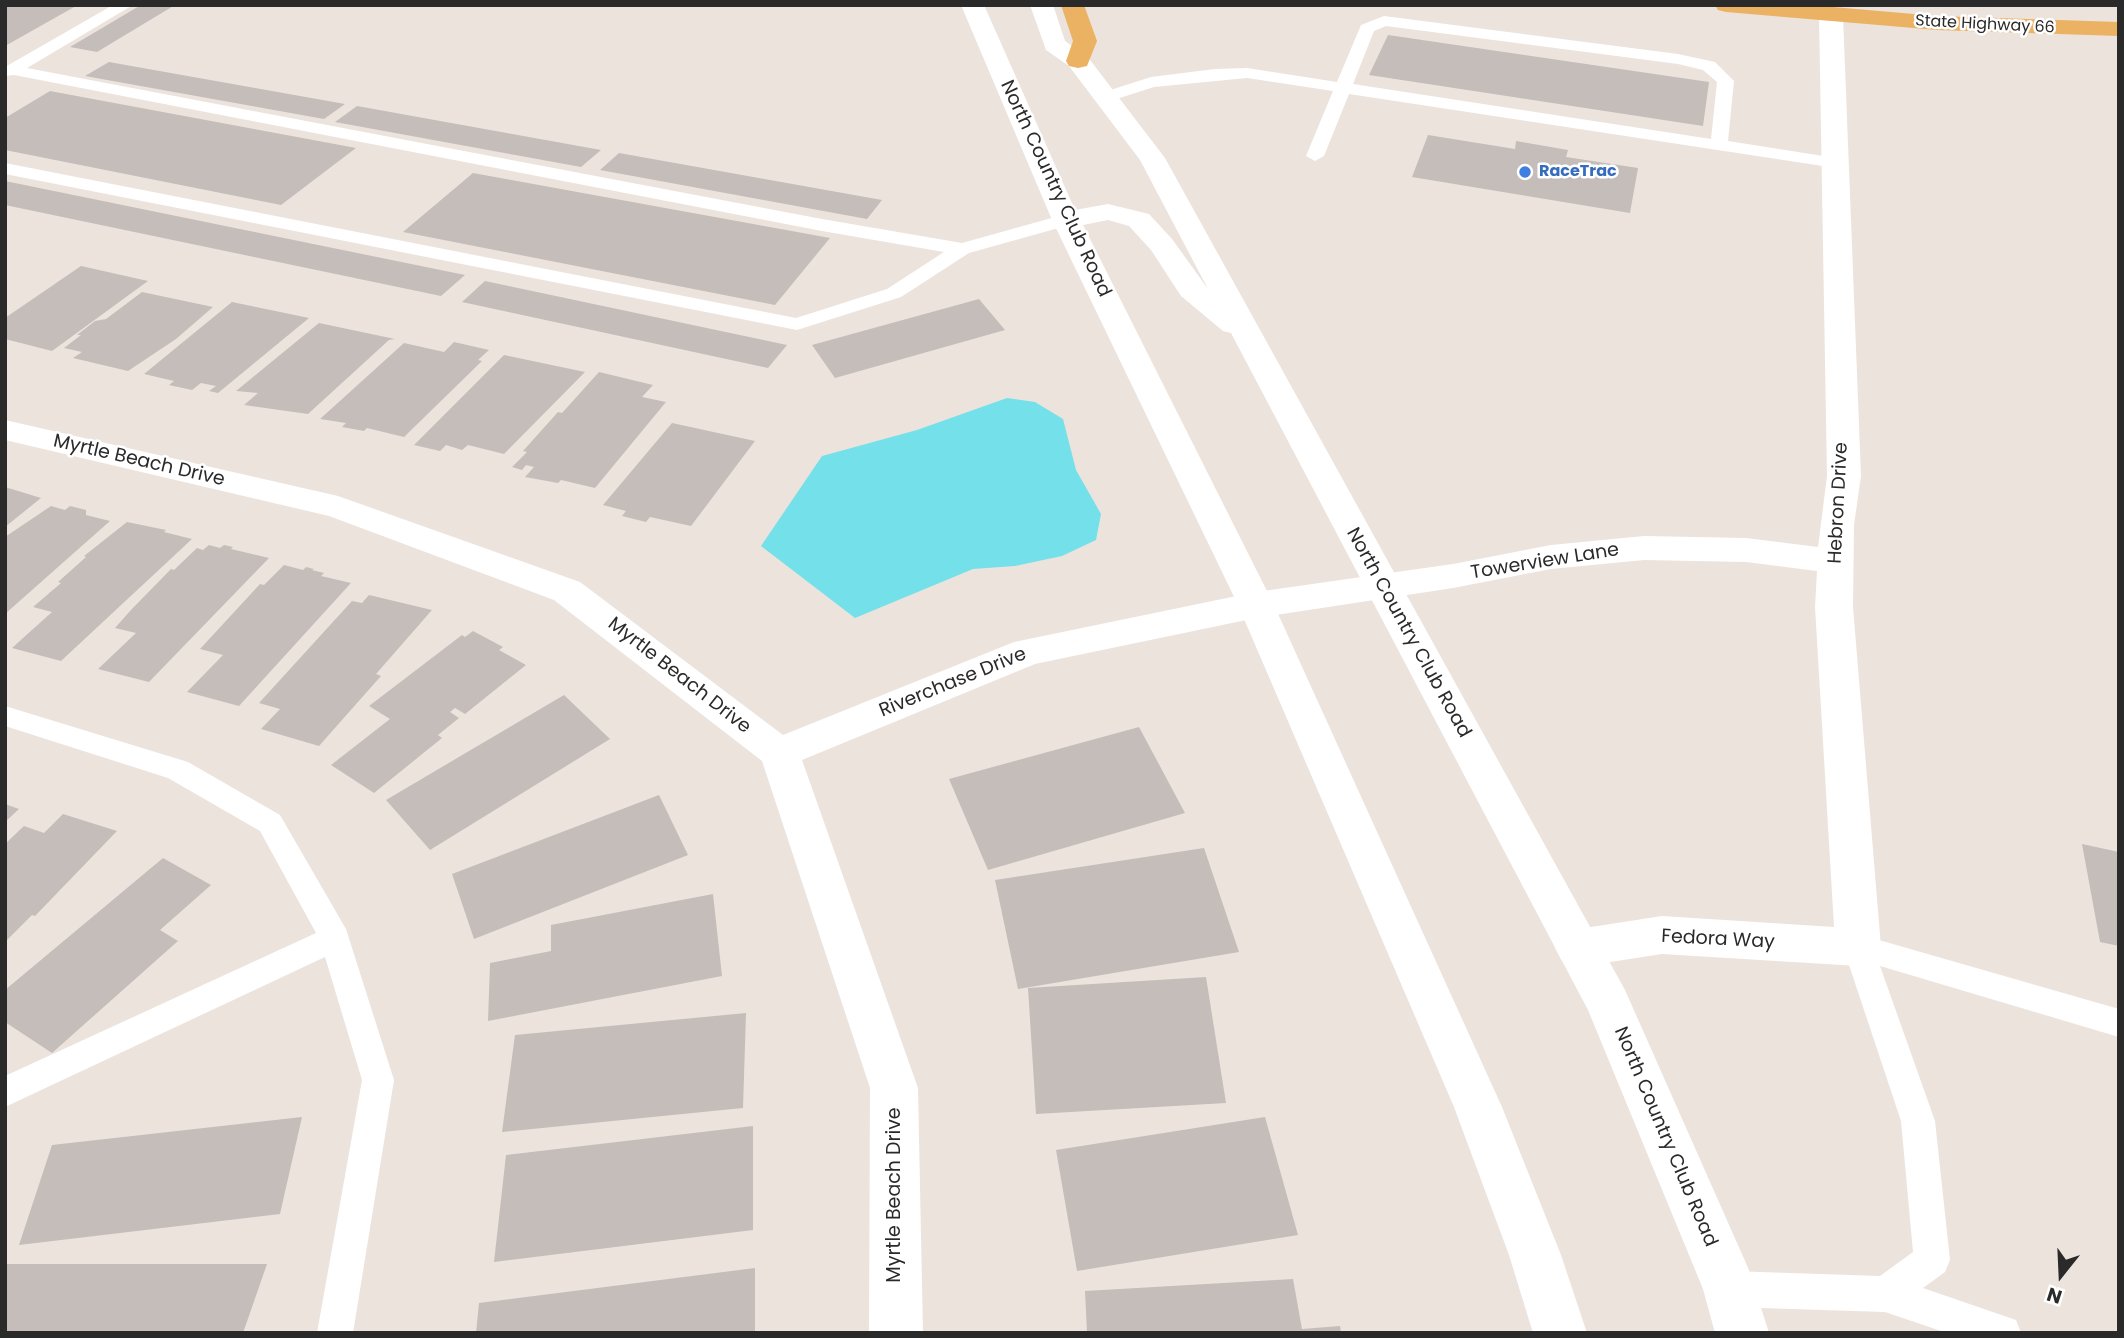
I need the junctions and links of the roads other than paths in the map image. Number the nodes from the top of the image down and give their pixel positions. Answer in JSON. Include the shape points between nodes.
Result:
{"nodes":[{"id":1,"x":125,"y":5,"type":"edge"},
{"id":2,"x":972,"y":5,"type":"edge"},
{"id":3,"x":1041,"y":5,"type":"edge"},
{"id":4,"x":1072,"y":5,"type":"edge"},
{"id":5,"x":1726,"y":5,"type":"edge"},
{"id":6,"x":2036,"y":5,"type":"edge"},
{"id":7,"x":1831,"y":16,"type":"junction"},
{"id":8,"x":2119,"y":29,"type":"edge"},
{"id":9,"x":1665,"y":57,"type":"junction"},
{"id":10,"x":1078,"y":61,"type":"junction"},
{"id":11,"x":9,"y":72,"type":"edge"},
{"id":12,"x":1661,"y":75,"type":"dead end"},
{"id":13,"x":1342,"y":85,"type":"junction"},
{"id":14,"x":1104,"y":98,"type":"junction"},
{"id":15,"x":1719,"y":145,"type":"junction"},
{"id":16,"x":1315,"y":156,"type":"dead end"},
{"id":17,"x":1836,"y":163,"type":"junction"},
{"id":18,"x":5,"y":168,"type":"edge"},
{"id":19,"x":1066,"y":219,"type":"junction"},
{"id":20,"x":962,"y":249,"type":"junction"},
{"id":21,"x":1247,"y":335,"type":"junction"},
{"id":22,"x":5,"y":430,"type":"edge"},
{"id":23,"x":1835,"y":561,"type":"junction"},
{"id":24,"x":1382,"y":585,"type":"junction"},
{"id":25,"x":1256,"y":604,"type":"junction"},
{"id":26,"x":5,"y":716,"type":"edge"},
{"id":27,"x":779,"y":753,"type":"junction"},
{"id":28,"x":335,"y":938,"type":"junction"},
{"id":29,"x":1858,"y":947,"type":"junction"},
{"id":30,"x":1578,"y":948,"type":"junction"},
{"id":31,"x":2119,"y":1023,"type":"edge"},
{"id":32,"x":5,"y":1092,"type":"edge"},
{"id":33,"x":1730,"y":1290,"type":"junction"},
{"id":34,"x":1885,"y":1294,"type":"junction"},
{"id":35,"x":335,"y":1333,"type":"edge"},
{"id":36,"x":896,"y":1333,"type":"edge"},
{"id":37,"x":1560,"y":1333,"type":"edge"},
{"id":38,"x":1742,"y":1333,"type":"edge"},
{"id":39,"x":2003,"y":1333,"type":"edge"}],
"edges":[{"from":1,"to":11,"type":"lane"},
{"from":2,"to":19,"type":"street","name":"North Country Club Road"},
{"from":3,"to":10,"type":"street","name":"North Country Club Road","via":[[1054,45]]},
{"from":4,"to":10,"type":"main road","via":[[1085,41]]},
{"from":5,"to":7,"type":"main road","name":"State Highway 66"},
{"from":6,"to":7,"type":"main road","via":[[1868,7]]},
{"from":7,"to":8,"type":"main road","name":"State Highway 66"},
{"from":7,"to":17,"type":"street","name":"Hebron Drive"},
{"from":9,"to":12,"type":"lane"},
{"from":9,"to":13,"type":"lane","via":[[1605,58],[1444,36],[1397,21],[1367,28]]},
{"from":9,"to":15,"type":"lane","via":[[1709,66],[1726,81]]},
{"from":10,"to":14,"type":"street","name":"North Country Club Road"},
{"from":11,"to":20,"type":"lane"},
{"from":13,"to":14,"type":"lane","via":[[1247,73],[1215,74],[1152,82]]},
{"from":13,"to":15,"type":"lane","via":[[1422,90],[1654,126]]},
{"from":13,"to":16,"type":"lane"},
{"from":14,"to":21,"type":"street","name":"North Country Club Road","via":[[1152,158]]},
{"from":15,"to":17,"type":"lane"},
{"from":17,"to":23,"type":"street","name":"Hebron Drive","via":[[1844,476]]},
{"from":18,"to":20,"type":"lane","via":[[797,324],[894,293]]},
{"from":19,"to":20,"type":"lane"},
{"from":19,"to":21,"type":"street","via":[[1108,212],[1139,220],[1191,290]]},
{"from":19,"to":25,"type":"street","name":"North Country Club Road"},
{"from":21,"to":24,"type":"street","name":"North Country Club Road"},
{"from":22,"to":27,"type":"street","name":"Myrtle Beach Drive","via":[[338,507],[568,591]]},
{"from":23,"to":24,"type":"street","name":"Towerview Lane","via":[[1746,550],[1644,548],[1551,557]]},
{"from":23,"to":29,"type":"street","name":"Hebron Drive","via":[[1834,607]]},
{"from":24,"to":25,"type":"street","name":"Towerview Lane"},
{"from":24,"to":30,"type":"street","name":"North Country Club Road"},
{"from":25,"to":27,"type":"street","name":"Riverchase Drive","via":[[1027,652]]},
{"from":25,"to":37,"type":"street","name":"North Country Club Road","via":[[1478,1107]]},
{"from":26,"to":28,"type":"lane","via":[[178,770],[270,823]]},
{"from":27,"to":36,"type":"street","name":"Myrtle Beach Drive","via":[[894,1088]]},
{"from":28,"to":32,"type":"lane"},
{"from":28,"to":35,"type":"lane","via":[[378,1080]]},
{"from":29,"to":30,"type":"street","name":"Fedora Way","via":[[1662,935]]},
{"from":29,"to":31,"type":"lane"},
{"from":29,"to":34,"type":"lane","via":[[1918,1121],[1932,1260]]},
{"from":30,"to":33,"type":"street","name":"North Country Club Road","via":[[1608,1004]]},
{"from":33,"to":34,"type":"lane"},
{"from":33,"to":38,"type":"street","name":"North Country Club Road"},
{"from":34,"to":39,"type":"lane"}]}
